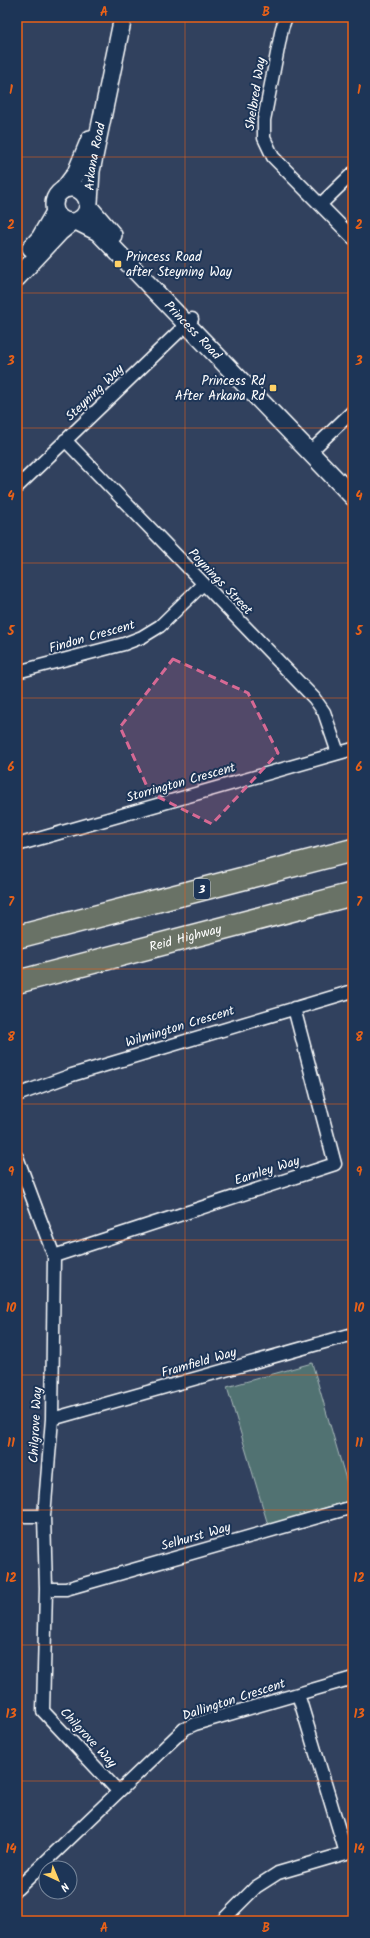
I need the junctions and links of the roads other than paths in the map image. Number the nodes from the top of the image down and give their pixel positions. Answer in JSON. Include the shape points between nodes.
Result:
{"nodes":[{"id":1,"x":123,"y":17,"type":"edge"},
{"id":2,"x":286,"y":17,"type":"edge"},
{"id":3,"x":102,"y":112,"type":"junction"},
{"id":4,"x":353,"y":173,"type":"edge"},
{"id":5,"x":64,"y":189,"type":"junction"},
{"id":6,"x":89,"y":204,"type":"junction"},
{"id":7,"x":321,"y":204,"type":"junction"},
{"id":8,"x":55,"y":212,"type":"junction"},
{"id":9,"x":75,"y":222,"type":"junction"},
{"id":10,"x":353,"y":238,"type":"edge"},
{"id":11,"x":17,"y":263,"type":"edge"},
{"id":12,"x":17,"y":278,"type":"edge"},
{"id":13,"x":189,"y":322,"type":"junction"},
{"id":14,"x":353,"y":411,"type":"edge"},
{"id":15,"x":66,"y":440,"type":"junction"},
{"id":16,"x":314,"y":448,"type":"junction"},
{"id":17,"x":353,"y":482,"type":"edge"},
{"id":18,"x":17,"y":487,"type":"edge"},
{"id":19,"x":353,"y":497,"type":"edge"},
{"id":20,"x":203,"y":584,"type":"junction"},
{"id":21,"x":17,"y":672,"type":"edge"},
{"id":22,"x":353,"y":749,"type":"edge"},
{"id":23,"x":338,"y":753,"type":"junction"},
{"id":24,"x":17,"y":845,"type":"edge"},
{"id":25,"x":353,"y":850,"type":"edge"},
{"id":26,"x":353,"y":894,"type":"edge"},
{"id":27,"x":17,"y":937,"type":"edge"},
{"id":28,"x":17,"y":982,"type":"edge"},
{"id":29,"x":353,"y":991,"type":"edge"},
{"id":30,"x":294,"y":1008,"type":"junction"},
{"id":31,"x":17,"y":1095,"type":"edge"},
{"id":32,"x":17,"y":1157,"type":"edge"},
{"id":33,"x":54,"y":1256,"type":"junction"},
{"id":34,"x":353,"y":1334,"type":"edge"},
{"id":35,"x":52,"y":1419,"type":"junction"},
{"id":36,"x":353,"y":1507,"type":"edge"},
{"id":37,"x":17,"y":1516,"type":"edge"},
{"id":38,"x":44,"y":1516,"type":"junction"},
{"id":39,"x":46,"y":1589,"type":"junction"},
{"id":40,"x":353,"y":1678,"type":"edge"},
{"id":41,"x":298,"y":1694,"type":"junction"},
{"id":42,"x":118,"y":1791,"type":"junction"},
{"id":43,"x":349,"y":1852,"type":"edge"},
{"id":44,"x":17,"y":1890,"type":"edge"},
{"id":45,"x":222,"y":1921,"type":"edge"}],
"edges":[{"from":1,"to":3,"type":"main road","name":"Arkana Road"},
{"from":2,"to":7,"type":"street","name":"Shelbred Way","via":[[264,120],[264,138],[273,157]]},
{"from":3,"to":5,"type":"main road","name":"Arkana Road","via":[[76,173]]},
{"from":3,"to":6,"type":"main road","name":"Arkana Road","via":[[91,171]]},
{"from":4,"to":7,"type":"street"},
{"from":5,"to":6,"type":"main road","via":[[80,190]]},
{"from":5,"to":8,"type":"main road","via":[[55,199]]},
{"from":6,"to":9,"type":"main road","via":[[87,213]]},
{"from":6,"to":13,"type":"main road","name":"Princess Road","via":[[103,224]]},
{"from":7,"to":10,"type":"street","name":"Shelbred Way"},
{"from":8,"to":9,"type":"main road","via":[[65,222]]},
{"from":8,"to":11,"type":"main road","via":[[40,238]]},
{"from":9,"to":12,"type":"main road","via":[[60,232]]},
{"from":9,"to":13,"type":"main road","name":"Princess Road","via":[[98,232]]},
{"from":13,"to":15,"type":"street","name":"Steyning Way"},
{"from":13,"to":16,"type":"main road","name":"Princess Road"},
{"from":14,"to":16,"type":"street"},
{"from":15,"to":18,"type":"street","name":"Steyning Way"},
{"from":15,"to":20,"type":"street","name":"Poynings Street"},
{"from":16,"to":17,"type":"main road","name":"Princess Road"},
{"from":16,"to":19,"type":"main road","name":"Princess Road"},
{"from":20,"to":21,"type":"street","name":"Findon Crescent","via":[[160,626],[142,637]]},
{"from":20,"to":23,"type":"street","name":"Poynings Street","via":[[314,698],[324,712]]},
{"from":22,"to":23,"type":"street","name":"Storrington Crescent"},
{"from":23,"to":24,"type":"street","name":"Storrington Crescent"},
{"from":25,"to":27,"type":"highway","number":"3"},
{"from":26,"to":28,"type":"highway","name":"Reid Highway"},
{"from":29,"to":30,"type":"street","name":"Wilmington Crescent"},
{"from":30,"to":31,"type":"street","name":"Wilmington Crescent","via":[[72,1075]]},
{"from":30,"to":33,"type":"street","name":"Earnley Way","via":[[336,1164]]},
{"from":32,"to":33,"type":"street","name":"Chilgrove Way"},
{"from":33,"to":35,"type":"street","name":"Chilgrove Way"},
{"from":34,"to":35,"type":"street","name":"Framfield Way"},
{"from":35,"to":38,"type":"street","name":"Chilgrove Way"},
{"from":36,"to":39,"type":"street","name":"Selhurst Way","via":[[66,1589]]},
{"from":37,"to":38,"type":"street"},
{"from":38,"to":39,"type":"street","name":"Chilgrove Way"},
{"from":39,"to":42,"type":"street","name":"Chilgrove Way","via":[[42,1711]]},
{"from":40,"to":41,"type":"street","name":"Dallington Crescent"},
{"from":41,"to":42,"type":"street","name":"Dallington Crescent","via":[[184,1728]]},
{"from":41,"to":43,"type":"street"},
{"from":42,"to":44,"type":"street","name":"Dallington Crescent"},
{"from":43,"to":45,"type":"street","via":[[266,1879]]}]}
